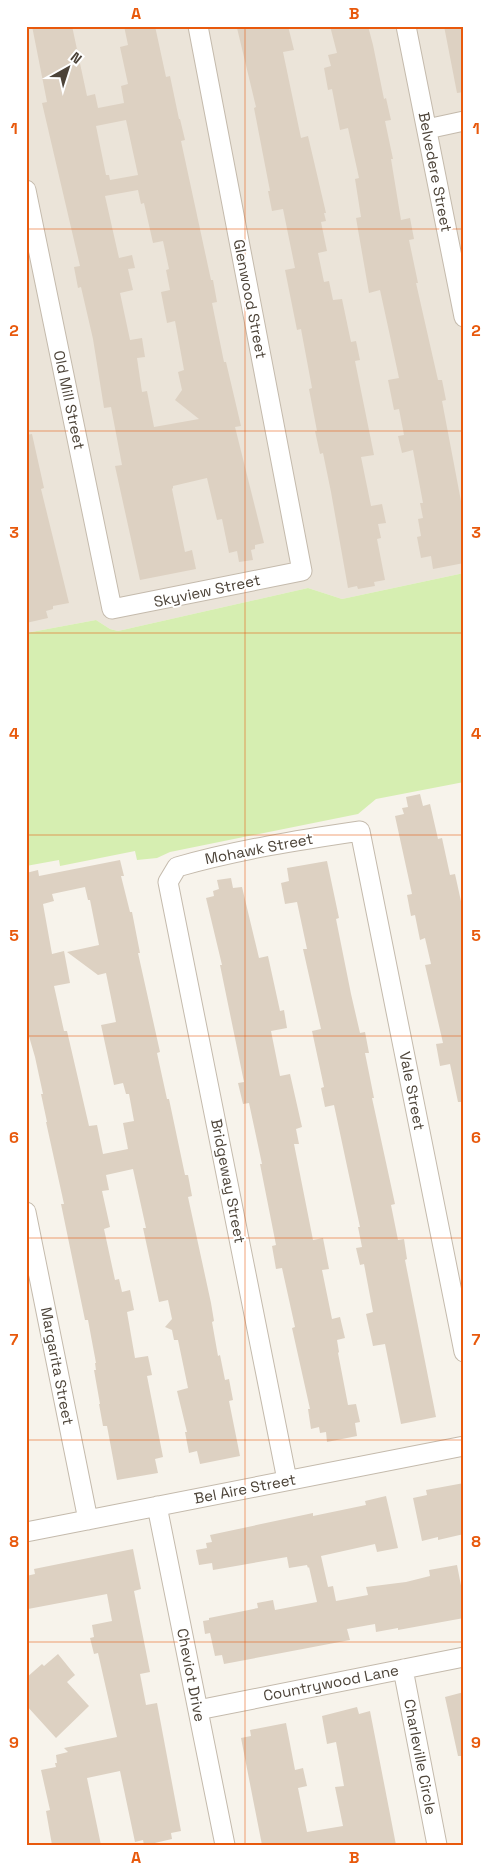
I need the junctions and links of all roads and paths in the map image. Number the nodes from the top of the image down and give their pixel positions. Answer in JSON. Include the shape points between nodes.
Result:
{"nodes":[{"id":1,"x":198,"y":26,"type":"edge"},
{"id":2,"x":406,"y":26,"type":"edge"},
{"id":3,"x":464,"y":121,"type":"edge"},
{"id":4,"x":427,"y":129,"type":"junction"},
{"id":5,"x":26,"y":190,"type":"edge"},
{"id":6,"x":464,"y":317,"type":"edge"},
{"id":7,"x":302,"y":571,"type":"joint"},
{"id":8,"x":112,"y":609,"type":"joint"},
{"id":9,"x":360,"y":831,"type":"joint"},
{"id":10,"x":168,"y":882,"type":"joint"},
{"id":11,"x":26,"y":1212,"type":"edge"},
{"id":12,"x":464,"y":1352,"type":"edge"},
{"id":13,"x":464,"y":1446,"type":"edge"},
{"id":14,"x":287,"y":1480,"type":"junction"},
{"id":15,"x":157,"y":1506,"type":"junction"},
{"id":16,"x":88,"y":1520,"type":"junction"},
{"id":17,"x":26,"y":1532,"type":"edge"},
{"id":18,"x":464,"y":1657,"type":"edge"},
{"id":19,"x":403,"y":1669,"type":"junction"},
{"id":20,"x":198,"y":1710,"type":"junction"},
{"id":21,"x":225,"y":1845,"type":"edge"},
{"id":22,"x":437,"y":1845,"type":"edge"}],
"edges":[{"from":1,"to":7,"type":"street","name":"Glenwood Street"},
{"from":2,"to":4,"type":"street","name":"Belvedere Street"},
{"from":3,"to":4,"type":"street"},
{"from":4,"to":6,"type":"street","name":"Belvedere Street"},
{"from":5,"to":8,"type":"street","name":"Old Mill Street"},
{"from":7,"to":8,"type":"street","name":"Skyview Street"},
{"from":9,"to":10,"type":"street","name":"Mohawk Street","via":[[200,860],[177,867]]},
{"from":9,"to":12,"type":"street","name":"Vale Street"},
{"from":10,"to":14,"type":"street","name":"Bridgeway Street"},
{"from":11,"to":16,"type":"street","name":"Margarita Street"},
{"from":13,"to":14,"type":"street","name":"Bel Aire Street"},
{"from":14,"to":15,"type":"street","name":"Bel Aire Street"},
{"from":15,"to":16,"type":"street","name":"Bel Aire Street"},
{"from":15,"to":20,"type":"street","name":"Cheviot Drive"},
{"from":16,"to":17,"type":"street","name":"Bel Aire Street"},
{"from":18,"to":19,"type":"street","name":"Countrywood Lane"},
{"from":19,"to":20,"type":"street","name":"Countrywood Lane"},
{"from":19,"to":22,"type":"street","name":"Charleville Circle"},
{"from":20,"to":21,"type":"street","name":"Cheviot Drive"}]}
